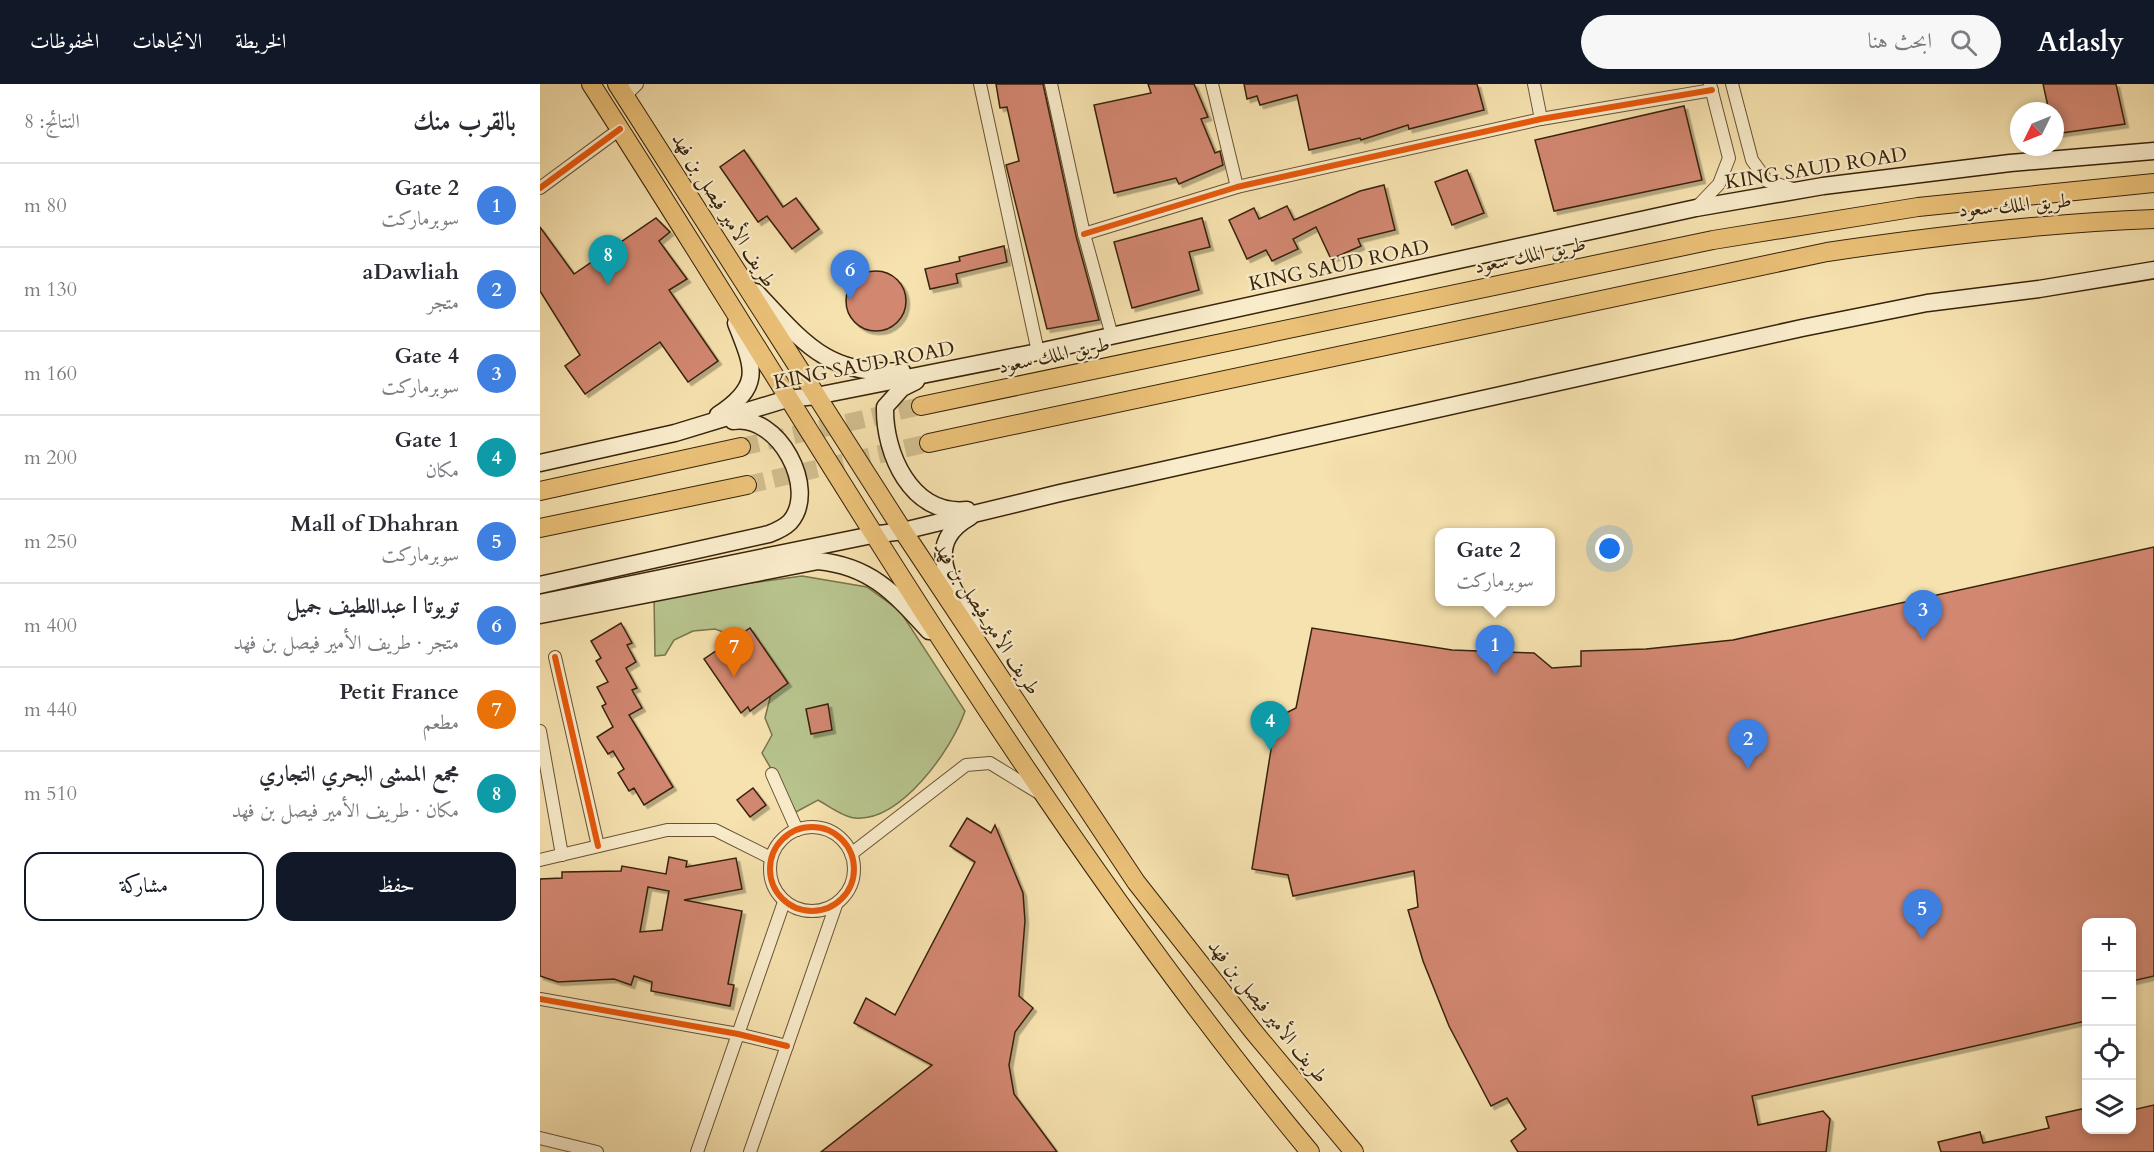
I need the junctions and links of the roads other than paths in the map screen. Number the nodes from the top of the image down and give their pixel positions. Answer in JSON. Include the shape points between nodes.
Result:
{"nodes":[{"id":1,"x":591,"y":84,"type":"edge"},
{"id":2,"x":980,"y":84,"type":"edge"},
{"id":3,"x":1051,"y":84,"type":"edge"},
{"id":4,"x":1212,"y":84,"type":"edge"},
{"id":5,"x":1534,"y":84,"type":"edge"},
{"id":6,"x":1732,"y":84,"type":"edge"},
{"id":7,"x":1711,"y":87,"type":"edge"},
{"id":8,"x":626,"y":88,"type":"edge"},
{"id":9,"x":1541,"y":119,"type":"junction"},
{"id":10,"x":620,"y":129,"type":"junction"},
{"id":11,"x":2154,"y":151,"type":"edge"},
{"id":12,"x":2154,"y":183,"type":"edge"},
{"id":13,"x":1237,"y":187,"type":"junction"},
{"id":14,"x":540,"y":188,"type":"edge"},
{"id":15,"x":1800,"y":190,"type":"junction"},
{"id":16,"x":1696,"y":208,"type":"junction"},
{"id":17,"x":2154,"y":219,"type":"edge"},
{"id":18,"x":1084,"y":234,"type":"junction"},
{"id":19,"x":731,"y":265,"type":"junction"},
{"id":20,"x":2154,"y":270,"type":"edge"},
{"id":21,"x":729,"y":305,"type":"junction"},
{"id":22,"x":1112,"y":336,"type":"junction"},
{"id":23,"x":1038,"y":352,"type":"junction"},
{"id":24,"x":972,"y":366,"type":"junction"},
{"id":25,"x":930,"y":374,"type":"junction"},
{"id":26,"x":816,"y":396,"type":"junction"},
{"id":27,"x":787,"y":399,"type":"junction"},
{"id":28,"x":921,"y":406,"type":"tunnel mouth"},
{"id":29,"x":703,"y":424,"type":"junction"},
{"id":30,"x":675,"y":432,"type":"junction"},
{"id":31,"x":929,"y":443,"type":"tunnel mouth"},
{"id":32,"x":741,"y":447,"type":"tunnel mouth"},
{"id":33,"x":540,"y":463,"type":"edge"},
{"id":34,"x":747,"y":485,"type":"tunnel mouth"},
{"id":35,"x":540,"y":491,"type":"edge"},
{"id":36,"x":1006,"y":505,"type":"junction"},
{"id":37,"x":979,"y":512,"type":"junction"},
{"id":38,"x":540,"y":528,"type":"edge"},
{"id":39,"x":903,"y":531,"type":"junction"},
{"id":40,"x":872,"y":535,"type":"junction"},
{"id":41,"x":540,"y":585,"type":"edge"},
{"id":42,"x":540,"y":603,"type":"edge"},
{"id":43,"x":540,"y":615,"type":"edge"},
{"id":44,"x":946,"y":650,"type":"junction"},
{"id":45,"x":555,"y":657,"type":"dead end"},
{"id":46,"x":1004,"y":685,"type":"junction"},
{"id":47,"x":540,"y":731,"type":"edge"},
{"id":48,"x":772,"y":774,"type":"dead end"},
{"id":49,"x":1044,"y":796,"type":"junction"},
{"id":50,"x":797,"y":830,"type":"junction"},
{"id":51,"x":598,"y":846,"type":"junction"},
{"id":52,"x":851,"y":854,"type":"junction"},
{"id":53,"x":562,"y":855,"type":"junction"},
{"id":54,"x":771,"y":858,"type":"junction"},
{"id":55,"x":540,"y":860,"type":"edge"},
{"id":56,"x":784,"y":902,"type":"junction"},
{"id":57,"x":836,"y":905,"type":"junction"},
{"id":58,"x":540,"y":999,"type":"edge"},
{"id":59,"x":738,"y":1034,"type":"junction"},
{"id":60,"x":787,"y":1046,"type":"junction"},
{"id":61,"x":540,"y":1138,"type":"edge"},
{"id":62,"x":597,"y":1152,"type":"edge"},
{"id":63,"x":697,"y":1152,"type":"edge"},
{"id":64,"x":750,"y":1152,"type":"edge"},
{"id":65,"x":1310,"y":1152,"type":"edge"},
{"id":66,"x":1354,"y":1152,"type":"edge"}],
"edges":[{"from":1,"to":10,"type":"main road"},
{"from":2,"to":23,"type":"street"},
{"from":3,"to":18,"type":"street"},
{"from":4,"to":13,"type":"street"},
{"from":5,"to":9,"type":"street"},
{"from":6,"to":15,"type":"street","via":[[1752,160],[1767,181]]},
{"from":7,"to":9,"type":"street"},
{"from":7,"to":16,"type":"street","via":[[1729,158],[1719,184]]},
{"from":8,"to":19,"type":"main road","name":"طريف الأمير فيصل بن فهد"},
{"from":9,"to":13,"type":"street"},
{"from":10,"to":14,"type":"street"},
{"from":10,"to":21,"type":"main road"},
{"from":11,"to":15,"type":"main road","name":"KING SAUD ROAD","via":[[2010,163]]},
{"from":12,"to":28,"type":"main road","name":"طريق الملك سعود","via":[[1918,207],[1748,234]]},
{"from":13,"to":18,"type":"street"},
{"from":15,"to":16,"type":"main road","name":"KING SAUD ROAD"},
{"from":16,"to":22,"type":"main road","name":"KING SAUD ROAD"},
{"from":17,"to":31,"type":"main road","name":"طريق الملك سعود","via":[[2048,224],[1827,252]]},
{"from":18,"to":22,"type":"street"},
{"from":19,"to":24,"type":"main road","via":[[796,335],[840,366],[882,372]]},
{"from":19,"to":26,"type":"main road","name":"طريف الأمير فيصل بن فهد"},
{"from":20,"to":36,"type":"main road","via":[[1927,303],[1802,328]]},
{"from":21,"to":27,"type":"main road"},
{"from":21,"to":29,"type":"main road","via":[[751,364],[752,377],[741,397]]},
{"from":22,"to":23,"type":"main road","name":"KING SAUD ROAD"},
{"from":23,"to":24,"type":"main road","name":"KING SAUD ROAD"},
{"from":24,"to":25,"type":"main road","name":"KING SAUD ROAD"},
{"from":25,"to":26,"type":"main road","name":"KING SAUD ROAD"},
{"from":25,"to":36,"type":"main road","via":[[902,388],[885,407],[889,446],[903,477],[917,493],[944,508],[958,511]]},
{"from":26,"to":27,"type":"main road","name":"KING SAUD ROAD"},
{"from":26,"to":39,"type":"main road","name":"طريف الأمير فيصل بن فهد"},
{"from":27,"to":29,"type":"main road","name":"KING SAUD ROAD"},
{"from":27,"to":40,"type":"main road"},
{"from":29,"to":30,"type":"main road","name":"KING SAUD ROAD"},
{"from":30,"to":33,"type":"main road","name":"KING SAUD ROAD"},
{"from":30,"to":41,"type":"main road","via":[[738,420],[762,425],[782,443],[794,468],[799,495],[791,521],[770,534]]},
{"from":32,"to":35,"type":"main road"},
{"from":34,"to":38,"type":"main road"},
{"from":36,"to":37,"type":"main road"},
{"from":37,"to":39,"type":"main road"},
{"from":37,"to":46,"type":"main road","via":[[949,535],[942,553],[944,566]]},
{"from":39,"to":40,"type":"main road"},
{"from":39,"to":46,"type":"main road","name":"طريف الأمير فيصل بن فهد"},
{"from":40,"to":42,"type":"main road"},
{"from":40,"to":44,"type":"main road"},
{"from":43,"to":44,"type":"main road","via":[[818,561],[840,563],[880,582],[896,594]]},
{"from":44,"to":49,"type":"main road"},
{"from":45,"to":51,"type":"street"},
{"from":46,"to":66,"type":"main road","name":"طريف الأمير فيصل بن فهد","via":[[1136,882]]},
{"from":47,"to":53,"type":"street"},
{"from":48,"to":50,"type":"street"},
{"from":49,"to":52,"type":"street","via":[[990,763],[966,765]]},
{"from":49,"to":65,"type":"main road","via":[[1241,1069]]},
{"from":50,"to":52,"type":"street","via":[[810,827],[829,831],[845,843]]},
{"from":50,"to":54,"type":"street","via":[[785,836]]},
{"from":51,"to":53,"type":"street"},
{"from":51,"to":54,"type":"street","via":[[668,830],[715,830]]},
{"from":52,"to":57,"type":"street","via":[[853,882]]},
{"from":53,"to":55,"type":"street"},
{"from":54,"to":56,"type":"street","via":[[771,882]]},
{"from":56,"to":57,"type":"street","via":[[810,912]]},
{"from":56,"to":59,"type":"street"},
{"from":57,"to":60,"type":"street"},
{"from":58,"to":59,"type":"street"},
{"from":59,"to":60,"type":"street"},
{"from":59,"to":63,"type":"street"},
{"from":60,"to":64,"type":"street"},
{"from":61,"to":62,"type":"street"}]}
